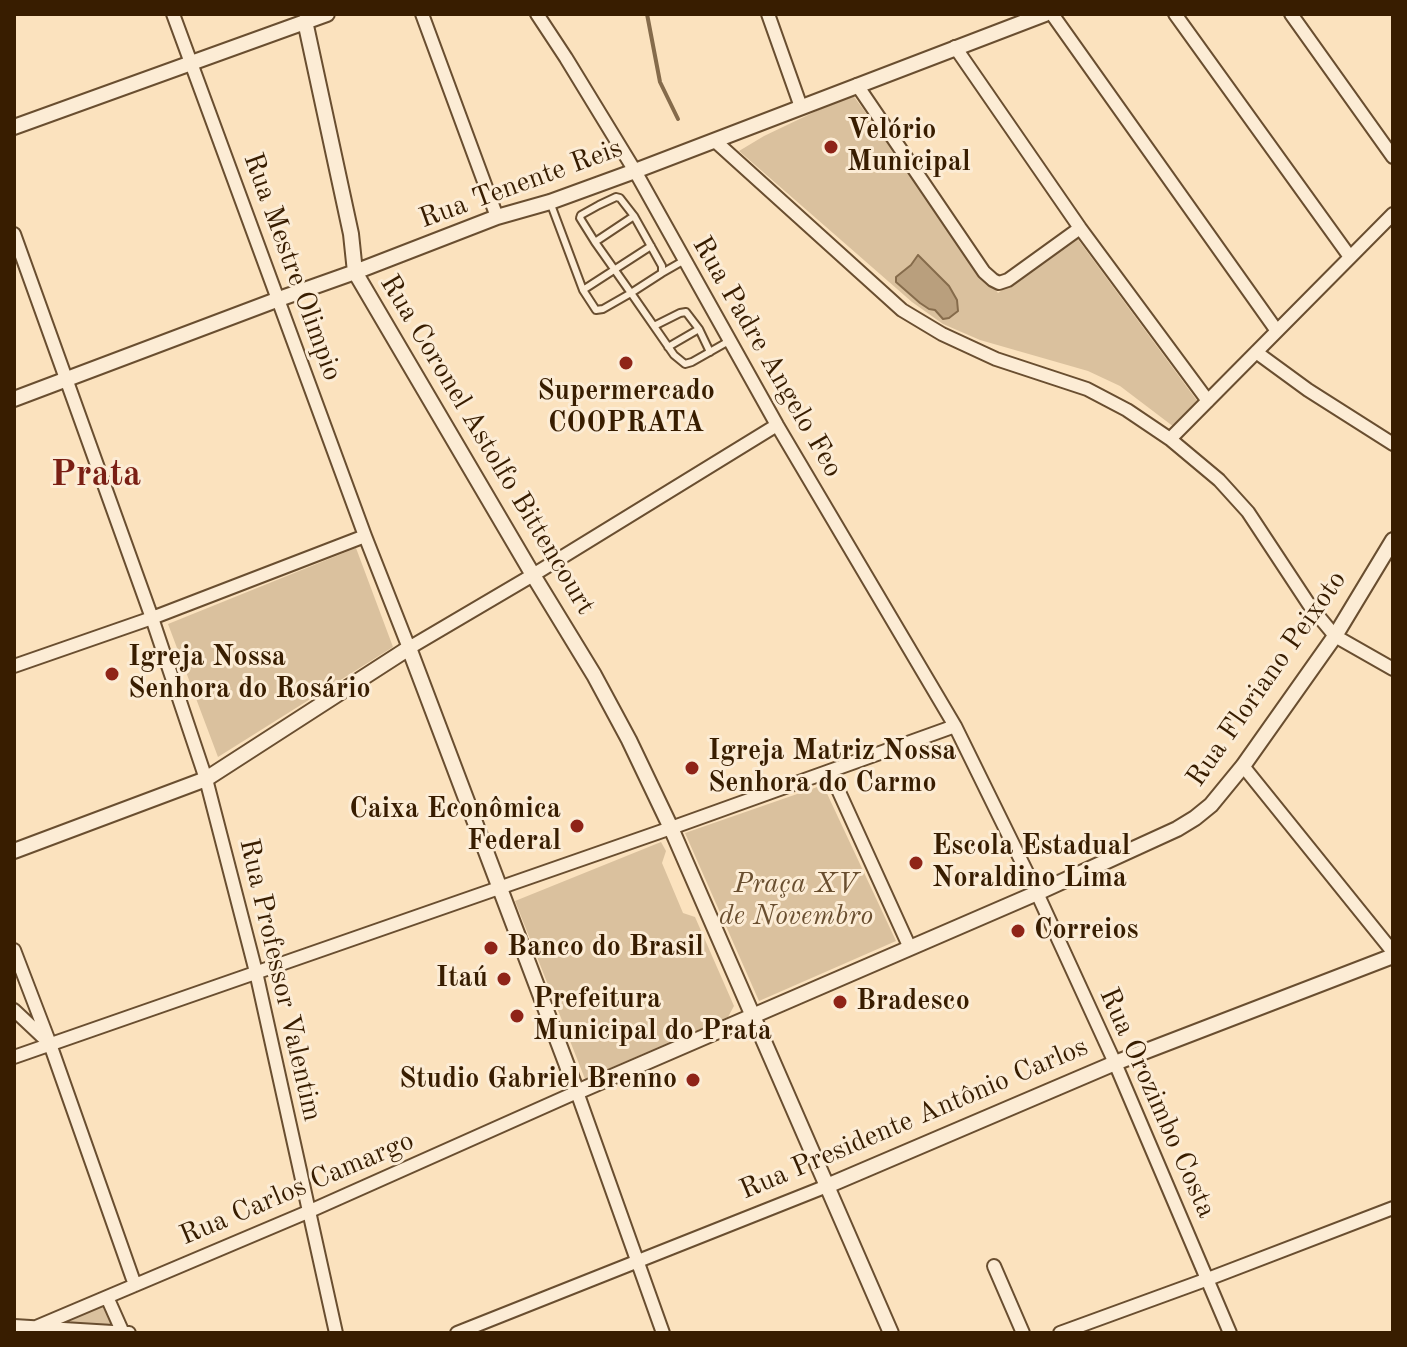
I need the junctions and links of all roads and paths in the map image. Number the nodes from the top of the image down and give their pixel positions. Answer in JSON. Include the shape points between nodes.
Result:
{"nodes":[{"id":1,"x":173,"y":14,"type":"edge"},
{"id":2,"x":327,"y":14,"type":"edge"},
{"id":3,"x":422,"y":14,"type":"edge"},
{"id":4,"x":537,"y":14,"type":"edge"},
{"id":5,"x":768,"y":14,"type":"edge"},
{"id":6,"x":1045,"y":14,"type":"edge"},
{"id":7,"x":1052,"y":14,"type":"edge"},
{"id":8,"x":1175,"y":14,"type":"edge"},
{"id":9,"x":1291,"y":14,"type":"edge"},
{"id":10,"x":1022,"y":18,"type":"edge"},
{"id":11,"x":305,"y":21,"type":"junction"},
{"id":12,"x":955,"y":47,"type":"junction"},
{"id":13,"x":191,"y":62,"type":"junction"},
{"id":14,"x":857,"y":85,"type":"junction"},
{"id":15,"x":801,"y":107,"type":"junction"},
{"id":16,"x":14,"y":127,"type":"edge"},
{"id":17,"x":715,"y":141,"type":"junction"},
{"id":18,"x":1393,"y":157,"type":"edge"},
{"id":19,"x":635,"y":171,"type":"junction"},
{"id":20,"x":550,"y":202,"type":"junction"},
{"id":21,"x":1393,"y":214,"type":"edge"},
{"id":22,"x":634,"y":216,"type":"junction"},
{"id":23,"x":497,"y":217,"type":"junction"},
{"id":24,"x":1080,"y":228,"type":"junction"},
{"id":25,"x":14,"y":234,"type":"edge"},
{"id":26,"x":595,"y":242,"type":"junction"},
{"id":27,"x":651,"y":246,"type":"junction"},
{"id":28,"x":1350,"y":257,"type":"junction"},
{"id":29,"x":684,"y":260,"type":"junction"},
{"id":30,"x":615,"y":270,"type":"junction"},
{"id":31,"x":355,"y":272,"type":"junction"},
{"id":32,"x":662,"y":273,"type":"junction"},
{"id":33,"x":583,"y":290,"type":"junction"},
{"id":34,"x":631,"y":293,"type":"junction"},
{"id":35,"x":279,"y":299,"type":"junction"},
{"id":36,"x":654,"y":326,"type":"junction"},
{"id":37,"x":699,"y":329,"type":"junction"},
{"id":38,"x":1277,"y":331,"type":"junction"},
{"id":39,"x":729,"y":341,"type":"junction"},
{"id":40,"x":668,"y":347,"type":"junction"},
{"id":41,"x":710,"y":352,"type":"junction"},
{"id":42,"x":1256,"y":352,"type":"junction"},
{"id":43,"x":65,"y":378,"type":"junction"},
{"id":44,"x":14,"y":399,"type":"edge"},
{"id":45,"x":1208,"y":401,"type":"junction"},
{"id":46,"x":777,"y":425,"type":"junction"},
{"id":47,"x":1170,"y":439,"type":"junction"},
{"id":48,"x":1393,"y":444,"type":"edge"},
{"id":49,"x":365,"y":536,"type":"junction"},
{"id":50,"x":1393,"y":540,"type":"edge"},
{"id":51,"x":533,"y":575,"type":"junction"},
{"id":52,"x":152,"y":618,"type":"junction"},
{"id":53,"x":1335,"y":636,"type":"junction"},
{"id":54,"x":409,"y":648,"type":"junction"},
{"id":55,"x":14,"y":666,"type":"edge"},
{"id":56,"x":1393,"y":669,"type":"edge"},
{"id":57,"x":955,"y":726,"type":"junction"},
{"id":58,"x":1243,"y":766,"type":"junction"},
{"id":59,"x":830,"y":772,"type":"junction"},
{"id":60,"x":206,"y":779,"type":"junction"},
{"id":61,"x":671,"y":828,"type":"junction"},
{"id":62,"x":14,"y":851,"type":"edge"},
{"id":63,"x":499,"y":887,"type":"junction"},
{"id":64,"x":1037,"y":893,"type":"junction"},
{"id":65,"x":910,"y":948,"type":"junction"},
{"id":66,"x":14,"y":950,"type":"edge"},
{"id":67,"x":1393,"y":954,"type":"edge"},
{"id":68,"x":256,"y":972,"type":"junction"},
{"id":69,"x":14,"y":1010,"type":"edge"},
{"id":70,"x":753,"y":1017,"type":"junction"},
{"id":71,"x":50,"y":1044,"type":"junction"},
{"id":72,"x":14,"y":1057,"type":"edge"},
{"id":73,"x":1115,"y":1063,"type":"junction"},
{"id":74,"x":577,"y":1092,"type":"junction"},
{"id":75,"x":827,"y":1186,"type":"junction"},
{"id":76,"x":1393,"y":1208,"type":"edge"},
{"id":77,"x":310,"y":1211,"type":"junction"},
{"id":78,"x":637,"y":1261,"type":"junction"},
{"id":79,"x":994,"y":1266,"type":"dead end"},
{"id":80,"x":1208,"y":1279,"type":"junction"},
{"id":81,"x":135,"y":1285,"type":"junction"},
{"id":82,"x":107,"y":1297,"type":"junction"},
{"id":83,"x":14,"y":1326,"type":"edge"},
{"id":84,"x":36,"y":1327,"type":"junction"},
{"id":85,"x":123,"y":1333,"type":"edge"},
{"id":86,"x":129,"y":1333,"type":"edge"},
{"id":87,"x":336,"y":1333,"type":"edge"},
{"id":88,"x":457,"y":1333,"type":"edge"},
{"id":89,"x":663,"y":1333,"type":"edge"},
{"id":90,"x":891,"y":1333,"type":"edge"},
{"id":91,"x":1023,"y":1333,"type":"edge"},
{"id":92,"x":1060,"y":1333,"type":"edge"},
{"id":93,"x":1230,"y":1333,"type":"edge"}],
"edges":[{"from":1,"to":13,"type":"street","name":"Rua Mestre Olimpio"},
{"from":2,"to":11,"type":"street"},
{"from":3,"to":23,"type":"street"},
{"from":4,"to":19,"type":"street","name":"Rua Padre Angelo Feo"},
{"from":5,"to":15,"type":"street"},
{"from":6,"to":10,"type":"street","name":"Rua Tenente Reis"},
{"from":7,"to":38,"type":"street"},
{"from":8,"to":28,"type":"street"},
{"from":9,"to":18,"type":"street"},
{"from":10,"to":12,"type":"street","name":"Rua Tenente Reis"},
{"from":11,"to":13,"type":"street"},
{"from":11,"to":31,"type":"street","name":"Rua Coronel Astolfo Bittencourt"},
{"from":12,"to":14,"type":"street","name":"Rua Tenente Reis"},
{"from":12,"to":24,"type":"street"},
{"from":13,"to":16,"type":"street"},
{"from":13,"to":35,"type":"street","name":"Rua Mestre Olimpio"},
{"from":14,"to":15,"type":"street","name":"Rua Tenente Reis"},
{"from":14,"to":24,"type":"street","via":[[993,280],[1008,280]]},
{"from":15,"to":17,"type":"street","name":"Rua Tenente Reis"},
{"from":17,"to":19,"type":"street","name":"Rua Tenente Reis"},
{"from":17,"to":47,"type":"street","via":[[902,310],[996,359],[1087,389]]},
{"from":19,"to":20,"type":"street","name":"Rua Tenente Reis"},
{"from":19,"to":29,"type":"street","name":"Rua Padre Angelo Feo"},
{"from":20,"to":23,"type":"street","name":"Rua Tenente Reis"},
{"from":20,"to":33,"type":"lane"},
{"from":21,"to":28,"type":"street"},
{"from":22,"to":26,"type":"lane"},
{"from":22,"to":26,"type":"lane","via":[[616,197],[581,215]]},
{"from":22,"to":27,"type":"lane"},
{"from":23,"to":31,"type":"street","name":"Rua Tenente Reis"},
{"from":24,"to":45,"type":"street"},
{"from":25,"to":43,"type":"street","name":"Rua Professor Valentim"},
{"from":26,"to":30,"type":"lane"},
{"from":27,"to":30,"type":"lane"},
{"from":27,"to":32,"type":"lane"},
{"from":28,"to":38,"type":"street"},
{"from":29,"to":32,"type":"lane"},
{"from":29,"to":39,"type":"street","name":"Rua Padre Angelo Feo"},
{"from":30,"to":33,"type":"lane"},
{"from":30,"to":34,"type":"lane"},
{"from":31,"to":35,"type":"street","name":"Rua Tenente Reis"},
{"from":31,"to":51,"type":"street","name":"Rua Coronel Astolfo Bittencourt"},
{"from":32,"to":34,"type":"lane"},
{"from":33,"to":34,"type":"lane","via":[[599,310]]},
{"from":34,"to":36,"type":"lane"},
{"from":35,"to":43,"type":"street","name":"Rua Tenente Reis"},
{"from":35,"to":49,"type":"street","name":"Rua Mestre Olimpio"},
{"from":36,"to":37,"type":"lane","via":[[686,312]]},
{"from":36,"to":40,"type":"lane"},
{"from":37,"to":40,"type":"lane"},
{"from":37,"to":41,"type":"lane"},
{"from":38,"to":42,"type":"street"},
{"from":39,"to":41,"type":"lane"},
{"from":39,"to":46,"type":"street","name":"Rua Padre Angelo Feo"},
{"from":40,"to":41,"type":"lane","via":[[685,364]]},
{"from":42,"to":45,"type":"street"},
{"from":42,"to":48,"type":"street"},
{"from":43,"to":44,"type":"street","name":"Rua Tenente Reis"},
{"from":43,"to":52,"type":"street","name":"Rua Professor Valentim"},
{"from":45,"to":47,"type":"street"},
{"from":46,"to":51,"type":"street"},
{"from":46,"to":57,"type":"street","name":"Rua Padre Angelo Feo"},
{"from":47,"to":53,"type":"street","via":[[1248,512]]},
{"from":49,"to":52,"type":"street"},
{"from":49,"to":54,"type":"street","name":"Rua Mestre Olimpio"},
{"from":50,"to":53,"type":"street","name":"Rua Floriano Peixoto"},
{"from":51,"to":54,"type":"street"},
{"from":51,"to":61,"type":"street","name":"Rua Coronel Astolfo Bittencourt","via":[[594,675]]},
{"from":52,"to":55,"type":"street"},
{"from":52,"to":60,"type":"street","name":"Rua Professor Valentim"},
{"from":53,"to":56,"type":"street"},
{"from":53,"to":58,"type":"street","name":"Rua Floriano Peixoto"},
{"from":54,"to":60,"type":"street"},
{"from":54,"to":63,"type":"street"},
{"from":57,"to":59,"type":"street"},
{"from":57,"to":64,"type":"street"},
{"from":58,"to":64,"type":"street","name":"Rua Floriano Peixoto","via":[[1195,818]]},
{"from":58,"to":67,"type":"street"},
{"from":59,"to":61,"type":"street"},
{"from":59,"to":65,"type":"street"},
{"from":60,"to":62,"type":"street"},
{"from":60,"to":68,"type":"street","name":"Rua Professor Valentim"},
{"from":61,"to":63,"type":"street"},
{"from":61,"to":70,"type":"street"},
{"from":63,"to":68,"type":"street"},
{"from":63,"to":74,"type":"street"},
{"from":64,"to":65,"type":"street"},
{"from":64,"to":73,"type":"street","name":"Rua Orozimbo Costa"},
{"from":65,"to":70,"type":"street"},
{"from":66,"to":71,"type":"street"},
{"from":67,"to":73,"type":"street","name":"Rua Presidente Antônio Carlos"},
{"from":68,"to":71,"type":"street"},
{"from":68,"to":77,"type":"street","name":"Rua Professor Valentim"},
{"from":69,"to":71,"type":"street"},
{"from":70,"to":74,"type":"street"},
{"from":70,"to":75,"type":"street"},
{"from":71,"to":72,"type":"street"},
{"from":71,"to":81,"type":"street"},
{"from":73,"to":75,"type":"street","name":"Rua Presidente Antônio Carlos"},
{"from":73,"to":80,"type":"street","name":"Rua Orozimbo Costa"},
{"from":74,"to":77,"type":"street","name":"Rua Carlos Camargo"},
{"from":74,"to":78,"type":"street"},
{"from":75,"to":78,"type":"street","name":"Rua Presidente Antônio Carlos"},
{"from":75,"to":90,"type":"street"},
{"from":76,"to":80,"type":"street"},
{"from":77,"to":81,"type":"street","name":"Rua Carlos Camargo"},
{"from":77,"to":87,"type":"street","name":"Rua Professor Valentim"},
{"from":78,"to":88,"type":"street","name":"Rua Presidente Antônio Carlos"},
{"from":78,"to":89,"type":"street"},
{"from":79,"to":91,"type":"street"},
{"from":80,"to":92,"type":"street"},
{"from":80,"to":93,"type":"street","name":"Rua Orozimbo Costa"},
{"from":81,"to":82,"type":"street","name":"Rua Carlos Camargo"},
{"from":82,"to":84,"type":"street","name":"Rua Carlos Camargo"},
{"from":82,"to":85,"type":"street"},
{"from":83,"to":84,"type":"street"},
{"from":84,"to":85,"type":"street"},
{"from":85,"to":86,"type":"street"}]}
